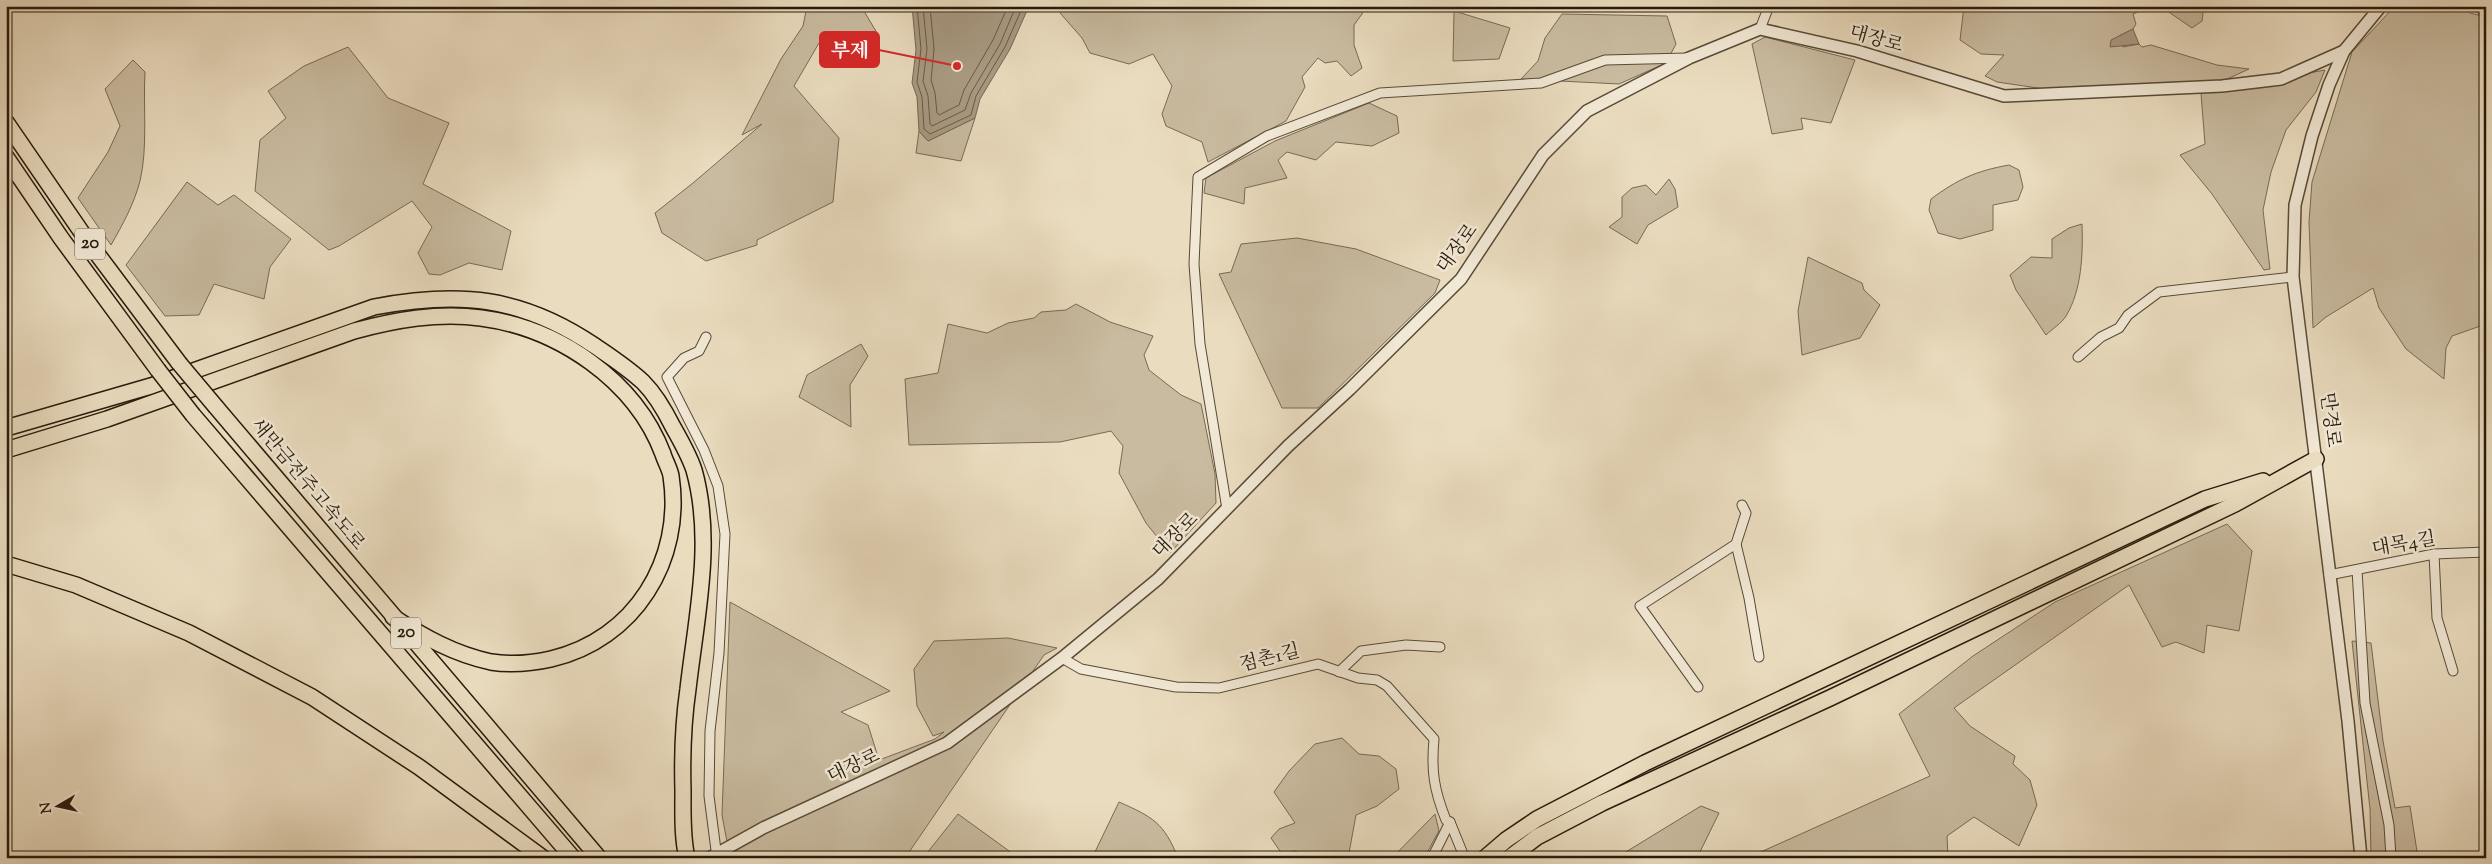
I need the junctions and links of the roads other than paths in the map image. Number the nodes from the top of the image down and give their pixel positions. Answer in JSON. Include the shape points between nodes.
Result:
{"nodes":[{"id":1,"x":1769,"y":6,"type":"edge"},
{"id":2,"x":2381,"y":6,"type":"edge"},
{"id":3,"x":2475,"y":6,"type":"edge"},
{"id":4,"x":2486,"y":11,"type":"edge"},
{"id":5,"x":1760,"y":29,"type":"junction"},
{"id":6,"x":2344,"y":51,"type":"junction"},
{"id":7,"x":1689,"y":58,"type":"junction"},
{"id":8,"x":6,"y":122,"type":"edge"},
{"id":9,"x":6,"y":157,"type":"edge"},
{"id":10,"x":2293,"y":277,"type":"junction"},
{"id":11,"x":706,"y":337,"type":"dead end"},
{"id":12,"x":2078,"y":357,"type":"dead end"},
{"id":13,"x":6,"y":428,"type":"edge"},
{"id":14,"x":6,"y":450,"type":"edge"},
{"id":15,"x":2316,"y":459,"type":"junction"},
{"id":16,"x":2288,"y":474,"type":"junction"},
{"id":17,"x":1742,"y":505,"type":"dead end"},
{"id":18,"x":1227,"y":509,"type":"junction"},
{"id":19,"x":1736,"y":544,"type":"junction"},
{"id":20,"x":2486,"y":552,"type":"edge"},
{"id":21,"x":2434,"y":554,"type":"junction"},
{"id":22,"x":6,"y":564,"type":"edge"},
{"id":23,"x":2357,"y":570,"type":"junction"},
{"id":24,"x":2329,"y":575,"type":"junction"},
{"id":25,"x":393,"y":617,"type":"junction"},
{"id":26,"x":1440,"y":647,"type":"dead end"},
{"id":27,"x":1759,"y":657,"type":"dead end"},
{"id":28,"x":1062,"y":658,"type":"junction"},
{"id":29,"x":2453,"y":671,"type":"dead end"},
{"id":30,"x":1339,"y":672,"type":"junction"},
{"id":31,"x":1698,"y":687,"type":"dead end"},
{"id":32,"x":1450,"y":822,"type":"junction"},
{"id":33,"x":686,"y":854,"type":"edge"},
{"id":34,"x":1463,"y":854,"type":"dead end"},
{"id":35,"x":714,"y":856,"type":"edge"},
{"id":36,"x":543,"y":858,"type":"edge"},
{"id":37,"x":573,"y":858,"type":"edge"},
{"id":38,"x":599,"y":858,"type":"edge"},
{"id":39,"x":1432,"y":858,"type":"edge"},
{"id":40,"x":1484,"y":858,"type":"edge"},
{"id":41,"x":1509,"y":858,"type":"edge"},
{"id":42,"x":2361,"y":858,"type":"edge"},
{"id":43,"x":2391,"y":858,"type":"edge"}],
"edges":[{"from":1,"to":5,"type":"street"},
{"from":2,"to":6,"type":"street","name":"만경로"},
{"from":3,"to":4,"type":"street"},
{"from":5,"to":6,"type":"street","name":"대장로","via":[[1857,51],[2004,96],[2222,86],[2281,79]]},
{"from":5,"to":7,"type":"street","name":"대장로"},
{"from":6,"to":10,"type":"street","name":"만경로","via":[[2312,136],[2296,206]]},
{"from":7,"to":18,"type":"street","name":"대장로","via":[[1587,111],[1543,155],[1461,279]]},
{"from":7,"to":18,"type":"street","via":[[1605,60],[1541,83],[1380,93],[1267,136],[1198,177],[1194,264],[1200,344]]},
{"from":8,"to":25,"type":"highway","name":"새만금전주고속도로","number":"20","bridge":true,"via":[[89,243],[179,362]]},
{"from":9,"to":37,"type":"highway","number":"20","bridge":true,"via":[[61,238],[192,415]]},
{"from":10,"to":12,"type":"street","via":[[2159,292],[2128,315],[2119,328]]},
{"from":10,"to":15,"type":"street","name":"만경로"},
{"from":11,"to":35,"type":"street","via":[[700,351],[684,358],[667,377],[704,450],[718,486],[725,534],[719,653],[710,731],[709,796]]},
{"from":13,"to":33,"type":"highway","via":[[160,383],[374,307],[408,300],[443,297],[487,301],[537,316],[583,338],[643,382],[662,404],[693,469],[701,504],[700,594],[682,747]]},
{"from":14,"to":25,"type":"highway","via":[[107,420],[354,331],[443,316],[481,318],[545,336],[582,357],[612,380],[640,409],[671,475],[673,517],[658,577],[624,622],[599,641],[569,654],[534,662],[493,662],[451,651]]},
{"from":15,"to":16,"type":"highway"},
{"from":15,"to":24,"type":"street","name":"만경로"},
{"from":16,"to":40,"type":"highway","via":[[2205,499],[1645,763],[1537,819]]},
{"from":16,"to":41,"type":"highway","via":[[2236,504],[1846,691],[1602,803],[1537,838]]},
{"from":17,"to":19,"type":"street","via":[[1746,514]]},
{"from":18,"to":28,"type":"street","name":"대장로","via":[[1158,579]]},
{"from":19,"to":27,"type":"street","via":[[1750,598]]},
{"from":19,"to":31,"type":"street","via":[[1640,606]]},
{"from":20,"to":21,"type":"street","name":"대목4길"},
{"from":21,"to":23,"type":"street","name":"대목4길"},
{"from":21,"to":29,"type":"street","via":[[2437,618]]},
{"from":22,"to":36,"type":"highway","via":[[76,585],[189,633],[312,697],[419,767]]},
{"from":23,"to":24,"type":"street","name":"대목4길"},
{"from":23,"to":43,"type":"street","via":[[2365,704],[2389,825]]},
{"from":24,"to":42,"type":"street","name":"만경로","via":[[2355,777]]},
{"from":25,"to":38,"type":"highway","name":"새만금전주고속도로","number":"20"},
{"from":26,"to":30,"type":"street","via":[[1406,645],[1361,650]]},
{"from":28,"to":30,"type":"street","name":"점촌1길","via":[[1081,668],[1176,687],[1219,688],[1318,664]]},
{"from":28,"to":35,"type":"street","name":"대장로","via":[[947,743],[763,828]]},
{"from":30,"to":32,"type":"street","name":"점촌1길","via":[[1377,680],[1388,686],[1434,739],[1435,790],[1446,820]]},
{"from":32,"to":34,"type":"street","name":"점촌1길"},
{"from":32,"to":39,"type":"street"}]}
